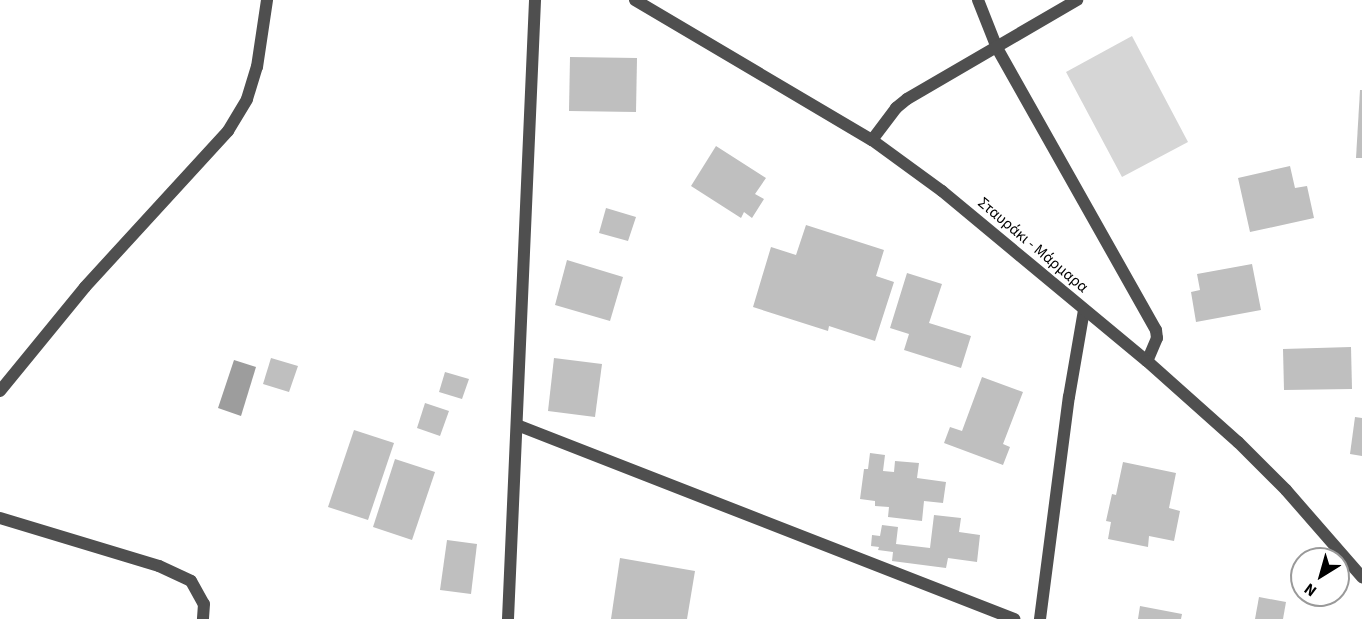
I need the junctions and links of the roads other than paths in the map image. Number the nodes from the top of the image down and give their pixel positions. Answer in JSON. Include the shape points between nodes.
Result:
{"nodes":[{"id":1,"x":267,"y":0,"type":"edge"},
{"id":2,"x":535,"y":0,"type":"edge"},
{"id":3,"x":635,"y":0,"type":"edge"},
{"id":4,"x":978,"y":0,"type":"edge"},
{"id":5,"x":1077,"y":0,"type":"edge"},
{"id":6,"x":997,"y":48,"type":"junction"},
{"id":7,"x":872,"y":140,"type":"junction"},
{"id":8,"x":1084,"y":310,"type":"junction"},
{"id":9,"x":1147,"y":361,"type":"junction"},
{"id":10,"x":0,"y":391,"type":"edge"},
{"id":11,"x":517,"y":425,"type":"junction"},
{"id":12,"x":0,"y":518,"type":"edge"},
{"id":13,"x":1362,"y":577,"type":"edge"},
{"id":14,"x":203,"y":619,"type":"edge"},
{"id":15,"x":508,"y":619,"type":"edge"},
{"id":16,"x":1014,"y":619,"type":"edge"},
{"id":17,"x":1040,"y":619,"type":"edge"}],
"edges":[{"from":1,"to":10,"type":"street","via":[[247,99],[228,131],[86,286]]},
{"from":2,"to":11,"type":"street"},
{"from":3,"to":7,"type":"street","name":"Σταυράκι - Μάρμαρα"},
{"from":4,"to":6,"type":"street"},
{"from":5,"to":6,"type":"street"},
{"from":6,"to":7,"type":"street","via":[[907,99]]},
{"from":6,"to":9,"type":"street","via":[[1156,330],[1157,338]]},
{"from":7,"to":8,"type":"street","name":"Σταυράκι - Μάρμαρα","via":[[977,218]]},
{"from":8,"to":9,"type":"street","name":"Σταυράκι - Μάρμαρα"},
{"from":8,"to":17,"type":"street"},
{"from":9,"to":13,"type":"street","name":"Σταυράκι - Μάρμαρα","via":[[1286,490]]},
{"from":11,"to":15,"type":"street"},
{"from":11,"to":16,"type":"street"},
{"from":12,"to":14,"type":"street","via":[[159,566],[191,581],[204,604]]}]}
